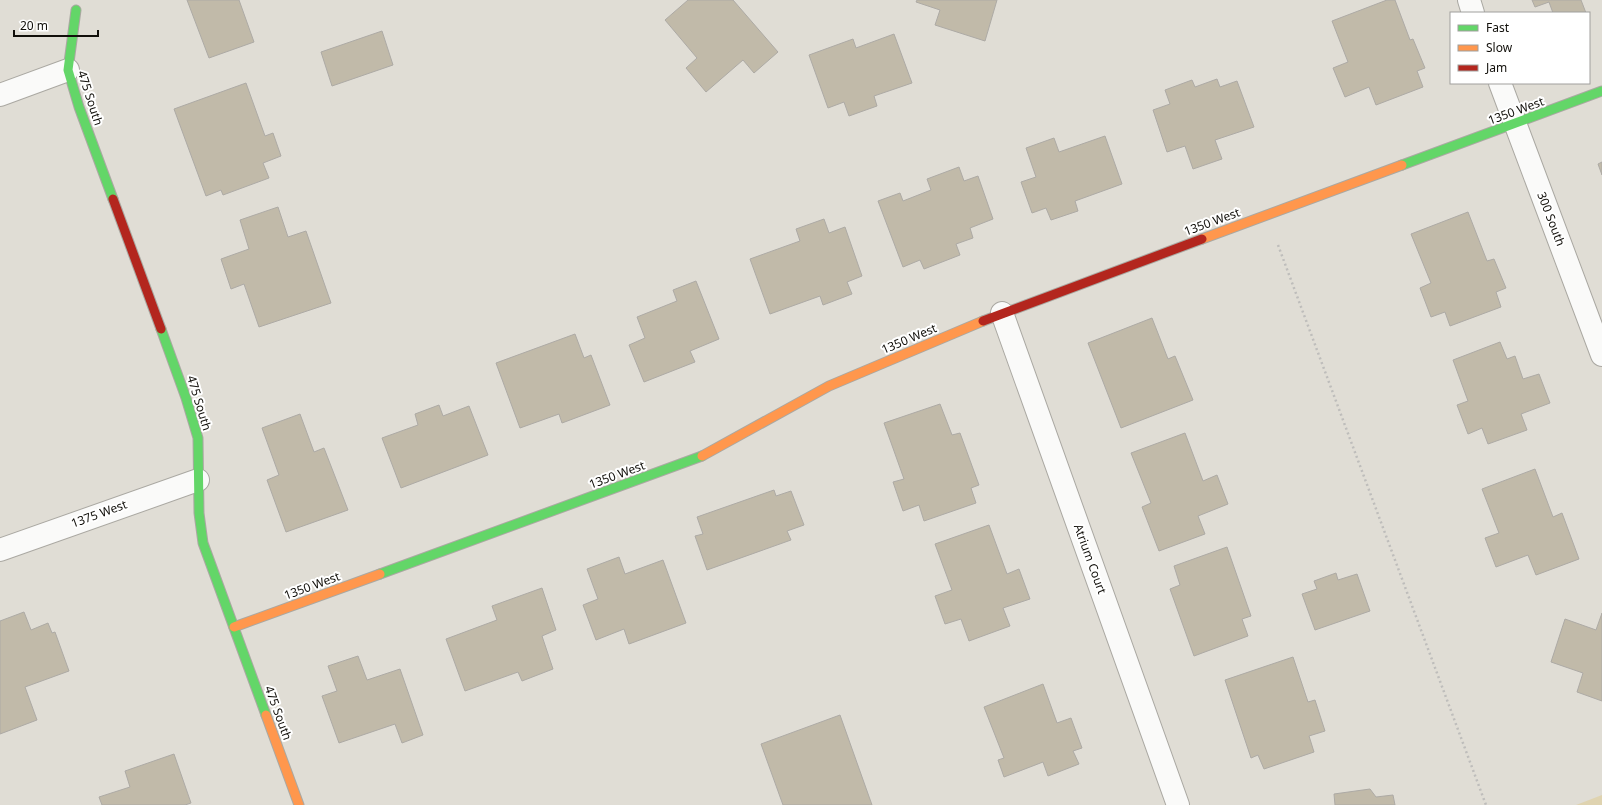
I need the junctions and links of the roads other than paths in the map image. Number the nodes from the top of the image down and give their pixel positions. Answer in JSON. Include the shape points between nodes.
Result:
{"nodes":[{"id":1,"x":1469,"y":0,"type":"edge"},
{"id":2,"x":76,"y":10,"type":"dead end"},
{"id":3,"x":1474,"y":12,"type":"edge"},
{"id":4,"x":68,"y":70,"type":"junction"},
{"id":5,"x":1500,"y":84,"type":"edge"},
{"id":6,"x":1602,"y":91,"type":"edge"},
{"id":7,"x":0,"y":95,"type":"edge"},
{"id":8,"x":1515,"y":124,"type":"junction"},
{"id":9,"x":1002,"y":313,"type":"junction"},
{"id":10,"x":1602,"y":355,"type":"edge"},
{"id":11,"x":198,"y":480,"type":"junction"},
{"id":12,"x":0,"y":550,"type":"edge"},
{"id":13,"x":234,"y":627,"type":"junction"},
{"id":14,"x":299,"y":805,"type":"edge"},
{"id":15,"x":1178,"y":805,"type":"edge"}],
"edges":[{"from":1,"to":3,"type":"street"},
{"from":2,"to":4,"type":"street","name":"475 South"},
{"from":4,"to":7,"type":"street"},
{"from":4,"to":11,"type":"street","name":"475 South","via":[[79,107],[186,398],[198,438]]},
{"from":5,"to":8,"type":"street","name":"300 South"},
{"from":6,"to":8,"type":"street","name":"1350 West"},
{"from":8,"to":9,"type":"street","name":"1350 West"},
{"from":8,"to":10,"type":"street","name":"300 South"},
{"from":9,"to":13,"type":"street","name":"1350 West","via":[[828,386],[696,459]]},
{"from":9,"to":15,"type":"street","name":"Atrium Court"},
{"from":11,"to":12,"type":"street","name":"1375 West"},
{"from":11,"to":13,"type":"street","name":"475 South","via":[[203,543]]},
{"from":13,"to":14,"type":"street","name":"475 South"}]}
